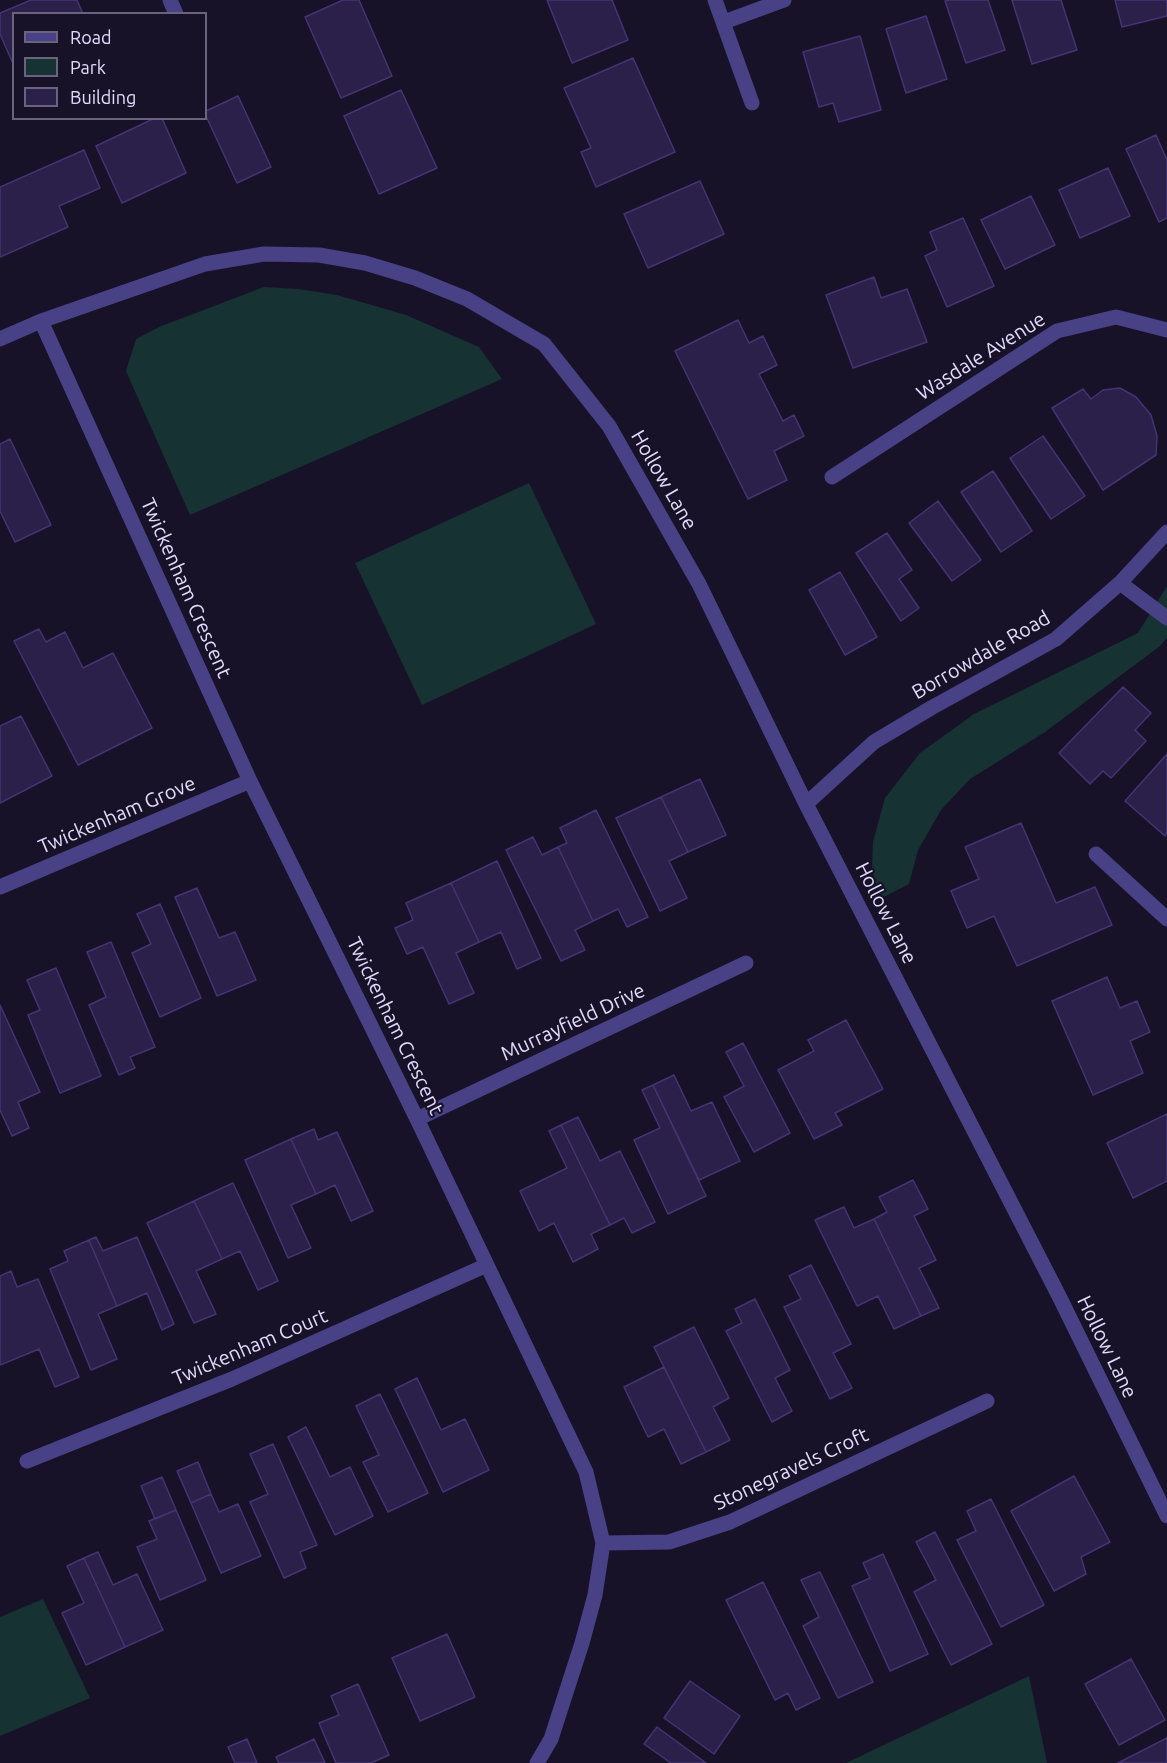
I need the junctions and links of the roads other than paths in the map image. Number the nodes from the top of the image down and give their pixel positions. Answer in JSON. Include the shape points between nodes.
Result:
{"nodes":[{"id":1,"x":715,"y":0,"type":"edge"},
{"id":2,"x":784,"y":0,"type":"edge"},
{"id":3,"x":724,"y":22,"type":"junction"},
{"id":4,"x":752,"y":103,"type":"dead end"},
{"id":5,"x":41,"y":321,"type":"junction"},
{"id":6,"x":1167,"y":330,"type":"edge"},
{"id":7,"x":0,"y":339,"type":"edge"},
{"id":8,"x":832,"y":477,"type":"dead end"},
{"id":9,"x":1167,"y":532,"type":"edge"},
{"id":10,"x":1120,"y":583,"type":"junction"},
{"id":11,"x":1167,"y":618,"type":"edge"},
{"id":12,"x":250,"y":781,"type":"junction"},
{"id":13,"x":806,"y":804,"type":"junction"},
{"id":14,"x":1096,"y":854,"type":"dead end"},
{"id":15,"x":0,"y":887,"type":"edge"},
{"id":16,"x":1167,"y":918,"type":"edge"},
{"id":17,"x":746,"y":963,"type":"dead end"},
{"id":18,"x":417,"y":1119,"type":"junction"},
{"id":19,"x":487,"y":1265,"type":"junction"},
{"id":20,"x":987,"y":1401,"type":"dead end"},
{"id":21,"x":27,"y":1461,"type":"dead end"},
{"id":22,"x":1167,"y":1516,"type":"edge"},
{"id":23,"x":603,"y":1543,"type":"junction"},
{"id":24,"x":537,"y":1763,"type":"edge"}],
"edges":[{"from":1,"to":3,"type":"street"},
{"from":2,"to":3,"type":"street"},
{"from":3,"to":4,"type":"street"},
{"from":5,"to":7,"type":"street"},
{"from":5,"to":12,"type":"street","name":"Twickenham Crescent"},
{"from":5,"to":13,"type":"street","name":"Hollow Lane","via":[[206,264],[264,254],[319,255],[415,278],[467,299],[544,344],[609,426],[699,585]]},
{"from":6,"to":8,"type":"street","name":"Wasdale Avenue","via":[[1116,317],[1057,331]]},
{"from":9,"to":10,"type":"street","name":"Borrowdale Road"},
{"from":10,"to":11,"type":"street"},
{"from":10,"to":13,"type":"street","name":"Borrowdale Road","via":[[1056,639],[874,742]]},
{"from":12,"to":15,"type":"street","name":"Twickenham Grove"},
{"from":12,"to":18,"type":"street","name":"Twickenham Crescent"},
{"from":13,"to":22,"type":"street","name":"Hollow Lane","via":[[1060,1298]]},
{"from":14,"to":16,"type":"street"},
{"from":17,"to":18,"type":"street","name":"Murrayfield Drive"},
{"from":18,"to":19,"type":"street","name":"Twickenham Crescent"},
{"from":19,"to":21,"type":"street","name":"Twickenham Court","via":[[232,1379]]},
{"from":19,"to":23,"type":"street","name":"Twickenham Crescent","via":[[586,1472]]},
{"from":20,"to":23,"type":"street","name":"Stonegravels Croft","via":[[730,1522],[669,1542]]},
{"from":23,"to":24,"type":"street","name":"Twickenham Crescent","via":[[582,1643],[551,1739]]}]}
